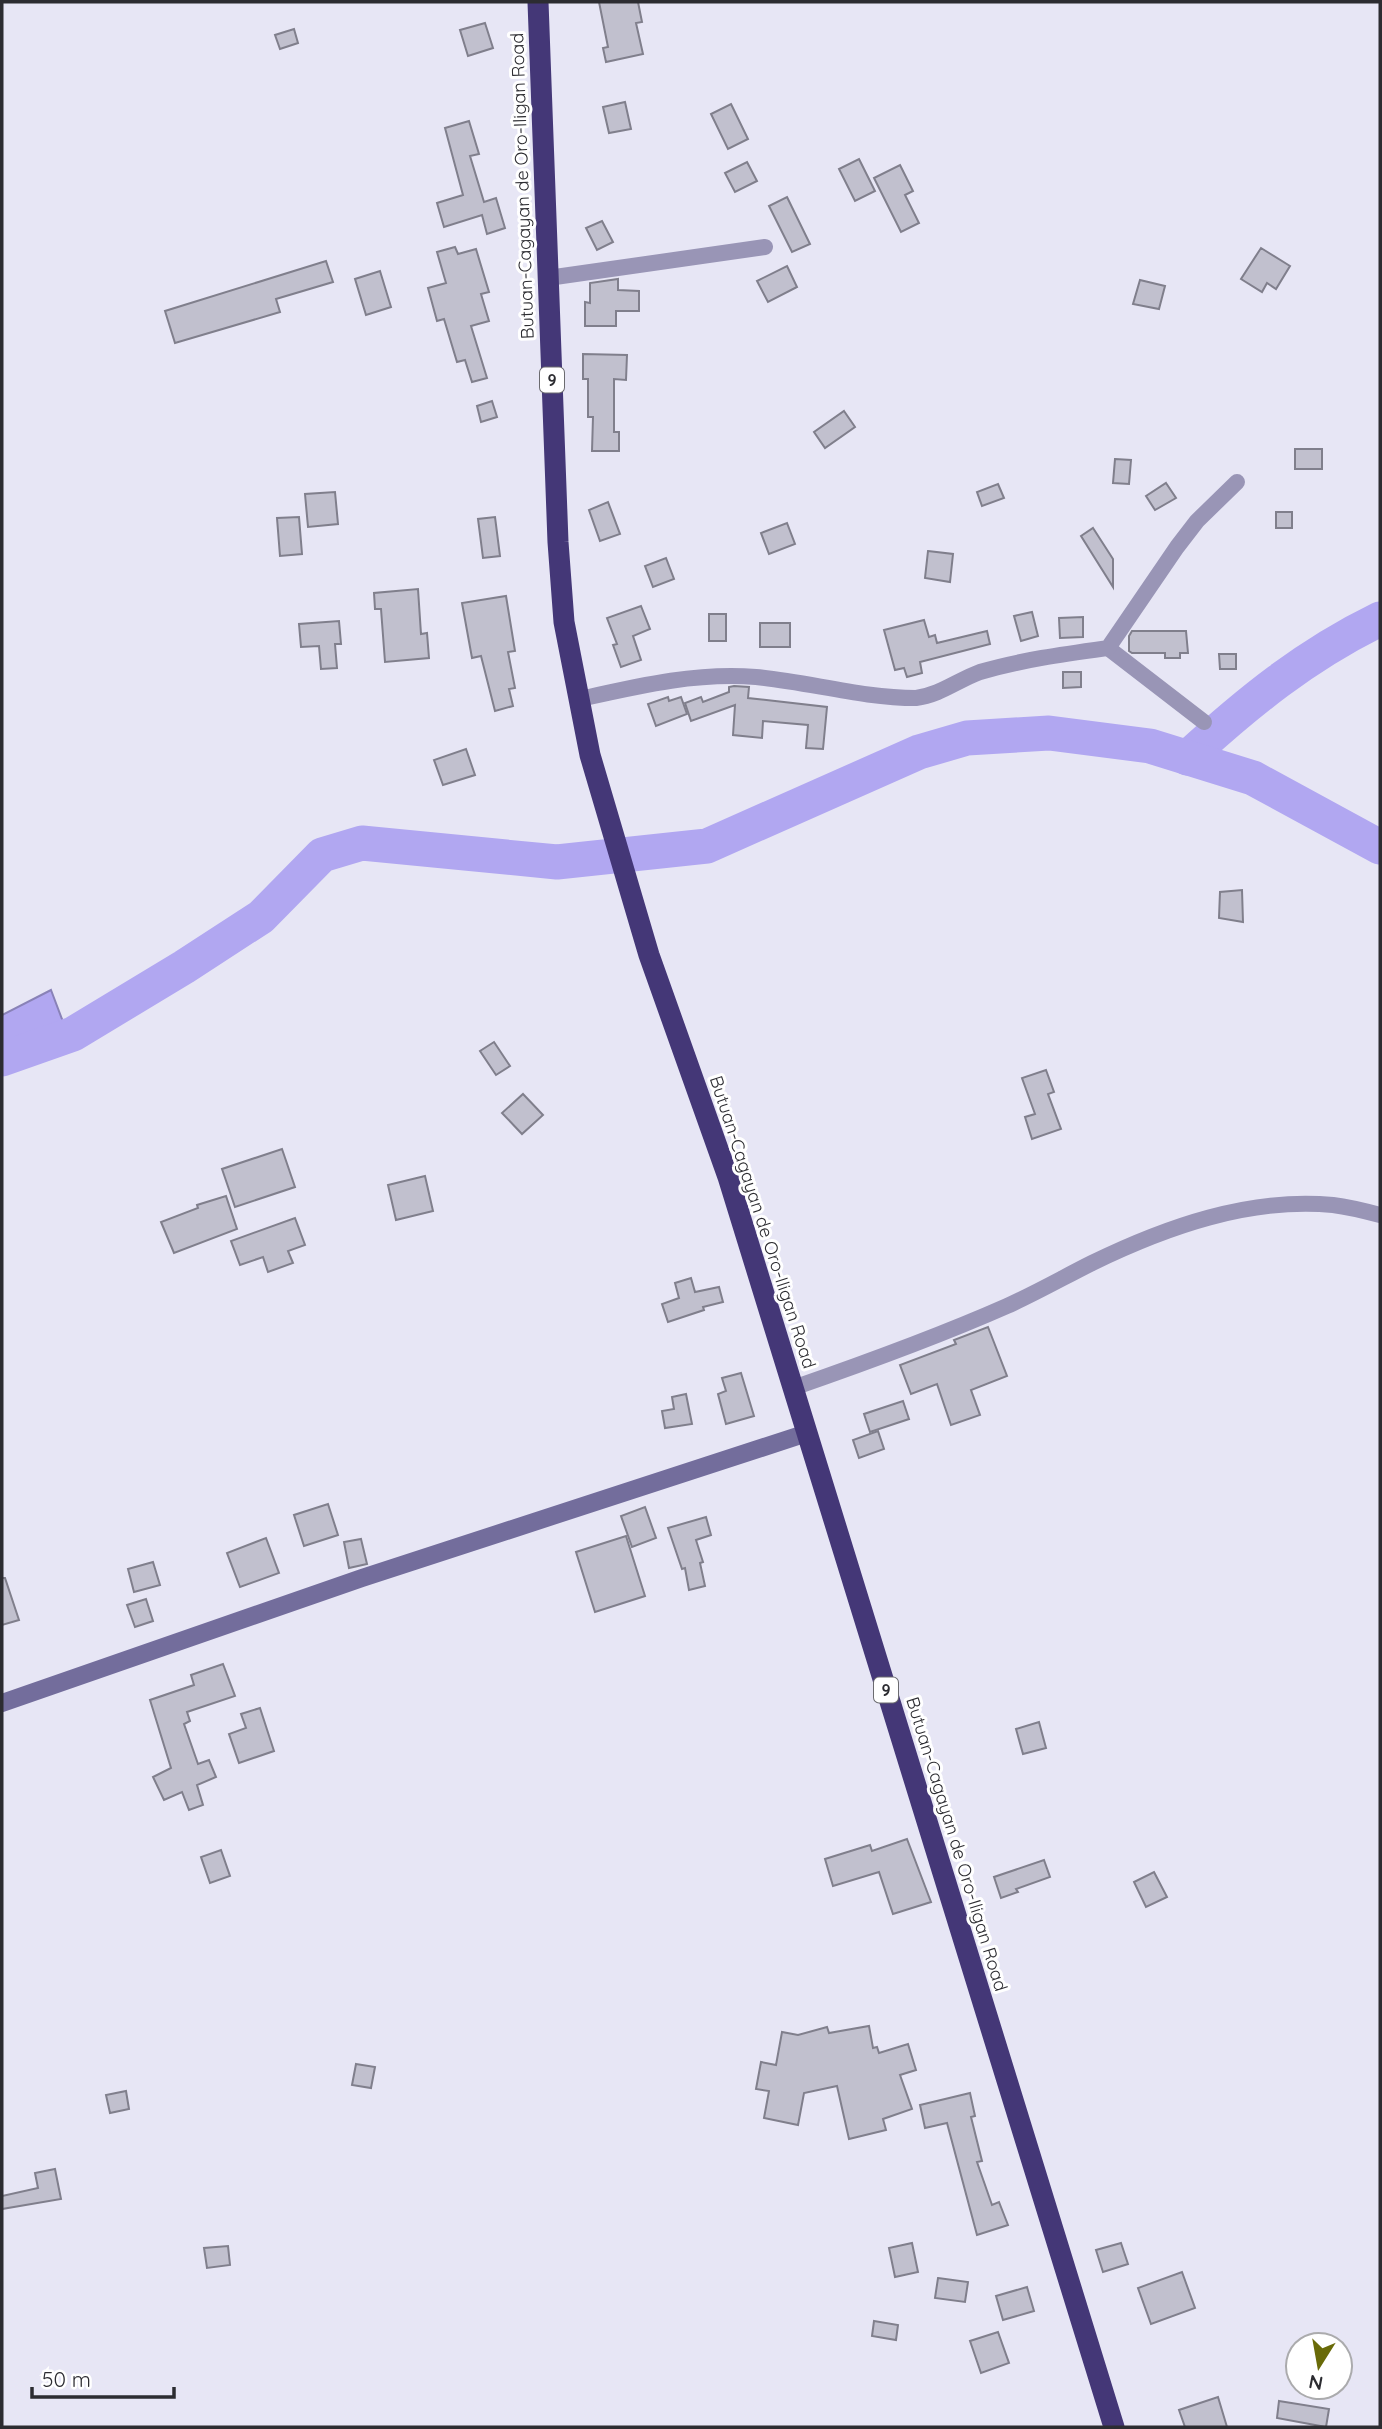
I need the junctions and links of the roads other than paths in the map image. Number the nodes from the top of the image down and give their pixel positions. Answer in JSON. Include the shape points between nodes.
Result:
{"nodes":[{"id":1,"x":538,"y":2,"type":"edge"},
{"id":2,"x":765,"y":247,"type":"dead end"},
{"id":3,"x":548,"y":278,"type":"junction"},
{"id":4,"x":1237,"y":482,"type":"dead end"},
{"id":5,"x":1108,"y":648,"type":"junction"},
{"id":6,"x":580,"y":699,"type":"junction"},
{"id":7,"x":1204,"y":722,"type":"dead end"},
{"id":8,"x":1380,"y":1214,"type":"edge"},
{"id":9,"x":793,"y":1388,"type":"junction"},
{"id":10,"x":807,"y":1433,"type":"junction"},
{"id":11,"x":2,"y":1703,"type":"edge"},
{"id":12,"x":1114,"y":2427,"type":"edge"}],
"edges":[{"from":1,"to":3,"type":"highway","name":"Butuan-Cagayan de Oro-Iligan Road","number":"9"},
{"from":2,"to":3,"type":"street"},
{"from":3,"to":6,"type":"highway","name":"Butuan-Cagayan de Oro-Iligan Road","number":"9","via":[[564,622]]},
{"from":4,"to":5,"type":"street","via":[[1197,521]]},
{"from":5,"to":6,"type":"street","via":[[994,668],[916,698],[719,676],[648,684]]},
{"from":5,"to":7,"type":"street"},
{"from":6,"to":9,"type":"highway","name":"Butuan-Cagayan de Oro-Iligan Road","number":"9","via":[[590,755],[649,955],[728,1177]]},
{"from":8,"to":9,"type":"street","via":[[1306,1204],[1218,1215],[1148,1238],[1007,1306]]},
{"from":9,"to":10,"type":"highway","name":"Butuan-Cagayan de Oro-Iligan Road","number":"9"},
{"from":10,"to":11,"type":"street","via":[[362,1578]]},
{"from":10,"to":12,"type":"highway","name":"Butuan-Cagayan de Oro-Iligan Road","number":"9"}]}
